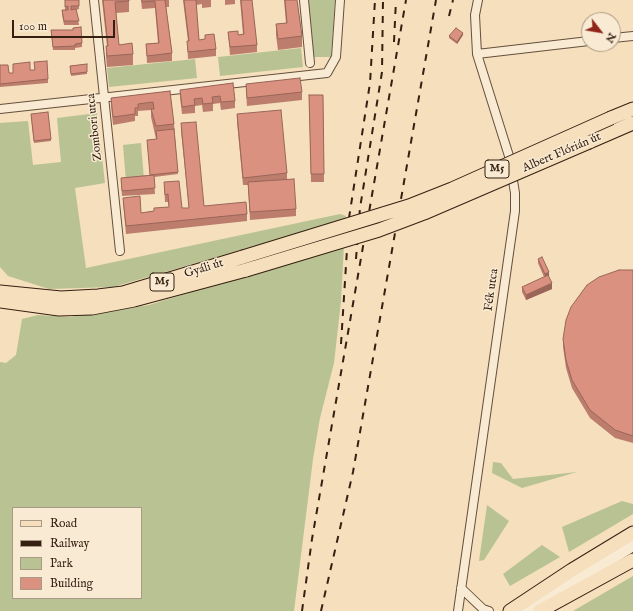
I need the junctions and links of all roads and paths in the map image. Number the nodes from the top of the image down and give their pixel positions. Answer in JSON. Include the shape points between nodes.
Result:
{"nodes":[{"id":1,"x":94,"y":0,"type":"edge"},
{"id":2,"x":304,"y":0,"type":"edge"},
{"id":3,"x":340,"y":0,"type":"edge"},
{"id":4,"x":478,"y":0,"type":"edge"},
{"id":5,"x":633,"y":36,"type":"edge"},
{"id":6,"x":621,"y":37,"type":"edge"},
{"id":7,"x":581,"y":42,"type":"edge"},
{"id":8,"x":477,"y":54,"type":"junction"},
{"id":9,"x":310,"y":63,"type":"dead end"},
{"id":10,"x":103,"y":96,"type":"junction"},
{"id":11,"x":0,"y":109,"type":"edge"},
{"id":12,"x":633,"y":109,"type":"edge"},
{"id":13,"x":633,"y":123,"type":"edge"},
{"id":14,"x":380,"y":215,"type":"joint"},
{"id":15,"x":379,"y":230,"type":"joint"},
{"id":16,"x":120,"y":252,"type":"dead end"},
{"id":17,"x":244,"y":263,"type":"junction"},
{"id":18,"x":0,"y":292,"type":"edge"},
{"id":19,"x":0,"y":301,"type":"edge"},
{"id":20,"x":633,"y":533,"type":"edge"},
{"id":21,"x":633,"y":544,"type":"edge"},
{"id":22,"x":633,"y":560,"type":"edge"},
{"id":23,"x":566,"y":586,"type":"junction"},
{"id":24,"x":461,"y":588,"type":"junction"},
{"id":25,"x":459,"y":609,"type":"edge"},
{"id":26,"x":489,"y":611,"type":"edge"},
{"id":27,"x":510,"y":611,"type":"edge"},
{"id":28,"x":528,"y":611,"type":"edge"},
{"id":29,"x":540,"y":611,"type":"edge"}],
"edges":[{"from":1,"to":10,"type":"street","name":"Zombori utca"},
{"from":2,"to":9,"type":"street"},
{"from":3,"to":10,"type":"street","via":[[336,57],[328,73]]},
{"from":4,"to":8,"type":"street","name":"Fék utca","via":[[475,29]]},
{"from":5,"to":6,"type":"street"},
{"from":7,"to":8,"type":"street"},
{"from":8,"to":24,"type":"street","name":"Fék utca","via":[[509,156],[515,192],[515,211]]},
{"from":10,"to":11,"type":"street"},
{"from":10,"to":16,"type":"street","name":"Zombori utca"},
{"from":12,"to":14,"type":"main road","name":"Albert Flórián út","number":"M5","bridge":true,"via":[[452,190]]},
{"from":13,"to":15,"type":"main road","name":"Albert Flórián út","number":"M5","bridge":true},
{"from":14,"to":17,"type":"main road","name":"Gyáli út","number":"M5","bridge":true},
{"from":15,"to":17,"type":"main road","name":"Gyáli út","number":"M5","bridge":true},
{"from":17,"to":18,"type":"main road","name":"Gyáli út","number":"M5","via":[[118,293],[61,298]]},
{"from":17,"to":19,"type":"main road","name":"Gyáli út","number":"M5","via":[[134,300],[92,308],[59,309]]},
{"from":20,"to":27,"type":"main road"},
{"from":21,"to":23,"type":"main road"},
{"from":22,"to":29,"type":"main road"},
{"from":23,"to":27,"type":"main road"},
{"from":23,"to":28,"type":"main road"},
{"from":24,"to":25,"type":"street","name":"Fék utca"},
{"from":24,"to":26,"type":"street","via":[[483,609]]}]}
